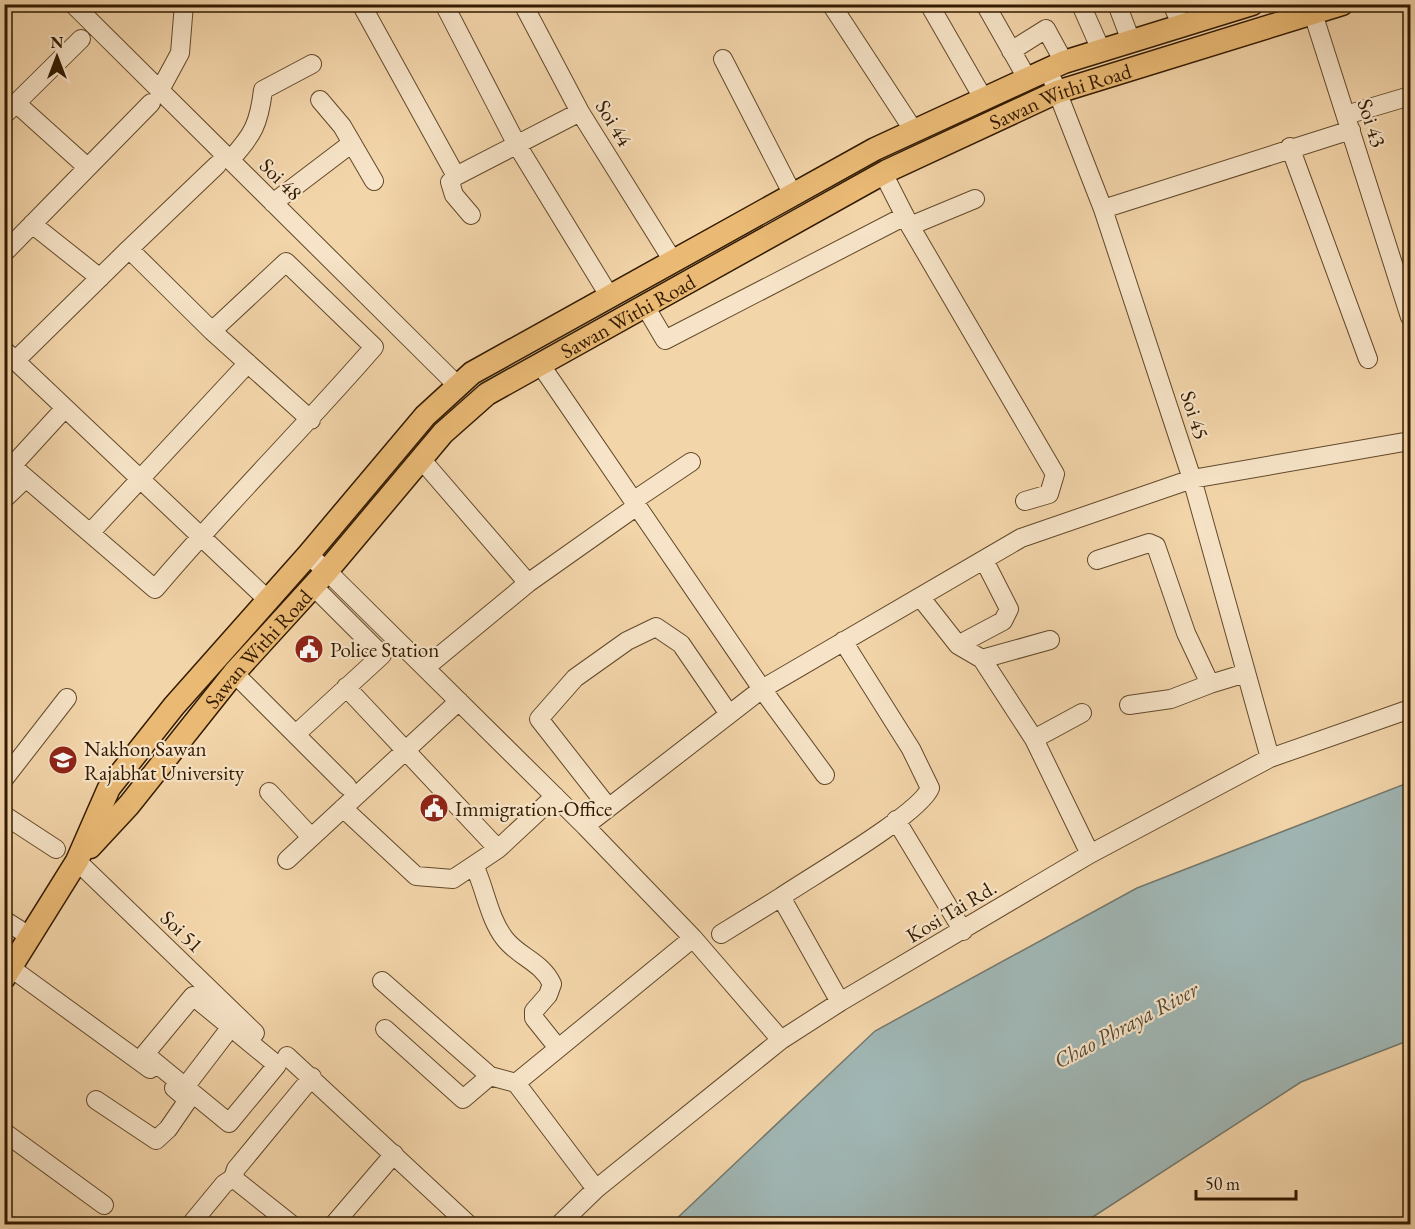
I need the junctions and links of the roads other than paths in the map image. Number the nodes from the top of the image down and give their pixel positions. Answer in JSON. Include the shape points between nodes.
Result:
{"nodes":[{"id":1,"x":73,"y":4,"type":"edge"},
{"id":2,"x":184,"y":4,"type":"edge"},
{"id":3,"x":361,"y":4,"type":"edge"},
{"id":4,"x":444,"y":4,"type":"edge"},
{"id":5,"x":523,"y":4,"type":"edge"},
{"id":6,"x":831,"y":4,"type":"edge"},
{"id":7,"x":929,"y":4,"type":"edge"},
{"id":8,"x":985,"y":4,"type":"edge"},
{"id":9,"x":1088,"y":4,"type":"edge"},
{"id":10,"x":1117,"y":4,"type":"edge"},
{"id":11,"x":1172,"y":4,"type":"edge"},
{"id":12,"x":1252,"y":4,"type":"edge"},
{"id":13,"x":1342,"y":4,"type":"edge"},
{"id":14,"x":1312,"y":8,"type":"edge"},
{"id":15,"x":1182,"y":26,"type":"junction"},
{"id":16,"x":81,"y":39,"type":"dead end"},
{"id":17,"x":1131,"y":41,"type":"junction"},
{"id":18,"x":1101,"y":50,"type":"junction"},
{"id":19,"x":1011,"y":51,"type":"junction"},
{"id":20,"x":723,"y":59,"type":"dead end"},
{"id":21,"x":312,"y":63,"type":"dead end"},
{"id":22,"x":1056,"y":65,"type":"junction"},
{"id":23,"x":1027,"y":78,"type":"junction"},
{"id":24,"x":1057,"y":92,"type":"junction"},
{"id":25,"x":1410,"y":96,"type":"edge"},
{"id":26,"x":155,"y":97,"type":"junction"},
{"id":27,"x":983,"y":98,"type":"junction"},
{"id":28,"x":320,"y":100,"type":"dead end"},
{"id":29,"x":10,"y":109,"type":"edge"},
{"id":30,"x":580,"y":112,"type":"junction"},
{"id":31,"x":1348,"y":123,"type":"junction"},
{"id":32,"x":914,"y":131,"type":"junction"},
{"id":33,"x":352,"y":143,"type":"junction"},
{"id":34,"x":517,"y":146,"type":"junction"},
{"id":35,"x":1290,"y":147,"type":"junction"},
{"id":36,"x":223,"y":162,"type":"junction"},
{"id":37,"x":87,"y":167,"type":"junction"},
{"id":38,"x":883,"y":173,"type":"junction"},
{"id":39,"x":456,"y":176,"type":"junction"},
{"id":40,"x":375,"y":181,"type":"dead end"},
{"id":41,"x":792,"y":193,"type":"junction"},
{"id":42,"x":975,"y":199,"type":"dead end"},
{"id":43,"x":273,"y":203,"type":"junction"},
{"id":44,"x":1103,"y":209,"type":"junction"},
{"id":45,"x":471,"y":215,"type":"dead end"},
{"id":46,"x":908,"y":221,"type":"junction"},
{"id":47,"x":33,"y":224,"type":"junction"},
{"id":48,"x":129,"y":249,"type":"junction"},
{"id":49,"x":4,"y":253,"type":"edge"},
{"id":50,"x":673,"y":261,"type":"junction"},
{"id":51,"x":100,"y":278,"type":"junction"},
{"id":52,"x":1406,"y":288,"type":"edge"},
{"id":53,"x":610,"y":297,"type":"junction"},
{"id":54,"x":645,"y":306,"type":"junction"},
{"id":55,"x":1410,"y":317,"type":"edge"},
{"id":56,"x":212,"y":331,"type":"junction"},
{"id":57,"x":10,"y":355,"type":"edge"},
{"id":58,"x":1368,"y":359,"type":"dead end"},
{"id":59,"x":248,"y":363,"type":"junction"},
{"id":60,"x":540,"y":364,"type":"junction"},
{"id":61,"x":458,"y":386,"type":"junction"},
{"id":62,"x":66,"y":408,"type":"junction"},
{"id":63,"x":311,"y":420,"type":"junction"},
{"id":64,"x":1410,"y":441,"type":"edge"},
{"id":65,"x":421,"y":459,"type":"junction"},
{"id":66,"x":692,"y":462,"type":"dead end"},
{"id":67,"x":14,"y":469,"type":"edge"},
{"id":68,"x":141,"y":479,"type":"junction"},
{"id":69,"x":1192,"y":479,"type":"junction"},
{"id":70,"x":4,"y":499,"type":"edge"},
{"id":71,"x":1025,"y":501,"type":"dead end"},
{"id":72,"x":635,"y":503,"type":"junction"},
{"id":73,"x":90,"y":533,"type":"junction"},
{"id":74,"x":201,"y":535,"type":"junction"},
{"id":75,"x":308,"y":555,"type":"junction"},
{"id":76,"x":984,"y":560,"type":"junction"},
{"id":77,"x":1097,"y":560,"type":"dead end"},
{"id":78,"x":320,"y":579,"type":"junction"},
{"id":79,"x":528,"y":583,"type":"junction"},
{"id":80,"x":921,"y":598,"type":"junction"},
{"id":81,"x":268,"y":600,"type":"junction"},
{"id":82,"x":1050,"y":640,"type":"dead end"},
{"id":83,"x":843,"y":641,"type":"junction"},
{"id":84,"x":958,"y":645,"type":"junction"},
{"id":85,"x":982,"y":659,"type":"junction"},
{"id":86,"x":425,"y":668,"type":"junction"},
{"id":87,"x":1246,"y":672,"type":"junction"},
{"id":88,"x":234,"y":673,"type":"junction"},
{"id":89,"x":1210,"y":684,"type":"junction"},
{"id":90,"x":346,"y":687,"type":"junction"},
{"id":91,"x":762,"y":689,"type":"junction"},
{"id":92,"x":67,"y":698,"type":"dead end"},
{"id":93,"x":459,"y":701,"type":"junction"},
{"id":94,"x":1129,"y":705,"type":"dead end"},
{"id":95,"x":1410,"y":709,"type":"edge"},
{"id":96,"x":1082,"y":713,"type":"dead end"},
{"id":97,"x":729,"y":714,"type":"junction"},
{"id":98,"x":296,"y":734,"type":"junction"},
{"id":99,"x":1034,"y":739,"type":"junction"},
{"id":100,"x":407,"y":751,"type":"junction"},
{"id":101,"x":1270,"y":758,"type":"junction"},
{"id":102,"x":825,"y":775,"type":"dead end"},
{"id":103,"x":4,"y":779,"type":"edge"},
{"id":104,"x":347,"y":786,"type":"dead end"},
{"id":105,"x":269,"y":792,"type":"dead end"},
{"id":106,"x":555,"y":796,"type":"junction"},
{"id":107,"x":608,"y":807,"type":"junction"},
{"id":108,"x":343,"y":808,"type":"junction"},
{"id":109,"x":4,"y":815,"type":"edge"},
{"id":110,"x":896,"y":820,"type":"junction"},
{"id":111,"x":585,"y":826,"type":"junction"},
{"id":112,"x":311,"y":837,"type":"junction"},
{"id":113,"x":56,"y":849,"type":"dead end"},
{"id":114,"x":498,"y":849,"type":"junction"},
{"id":115,"x":1090,"y":854,"type":"junction"},
{"id":116,"x":287,"y":860,"type":"dead end"},
{"id":117,"x":77,"y":861,"type":"junction"},
{"id":118,"x":474,"y":865,"type":"junction"},
{"id":119,"x":781,"y":897,"type":"junction"},
{"id":120,"x":4,"y":920,"type":"edge"},
{"id":121,"x":963,"y":931,"type":"junction"},
{"id":122,"x":722,"y":934,"type":"dead end"},
{"id":123,"x":31,"y":937,"type":"junction"},
{"id":124,"x":693,"y":938,"type":"junction"},
{"id":125,"x":8,"y":973,"type":"edge"},
{"id":126,"x":382,"y":981,"type":"dead end"},
{"id":127,"x":840,"y":1002,"type":"junction"},
{"id":128,"x":235,"y":1022,"type":"junction"},
{"id":129,"x":385,"y":1029,"type":"dead end"},
{"id":130,"x":255,"y":1033,"type":"dead end"},
{"id":131,"x":781,"y":1040,"type":"junction"},
{"id":132,"x":558,"y":1048,"type":"junction"},
{"id":133,"x":287,"y":1056,"type":"dead end"},
{"id":134,"x":490,"y":1076,"type":"junction"},
{"id":135,"x":312,"y":1077,"type":"junction"},
{"id":136,"x":516,"y":1083,"type":"junction"},
{"id":137,"x":187,"y":1093,"type":"junction"},
{"id":138,"x":96,"y":1100,"type":"dead end"},
{"id":139,"x":4,"y":1132,"type":"edge"},
{"id":140,"x":394,"y":1154,"type":"junction"},
{"id":141,"x":233,"y":1178,"type":"junction"},
{"id":142,"x":596,"y":1189,"type":"junction"},
{"id":143,"x":104,"y":1205,"type":"dead end"},
{"id":144,"x":458,"y":1221,"type":"edge"},
{"id":145,"x":191,"y":1224,"type":"edge"},
{"id":146,"x":291,"y":1224,"type":"edge"},
{"id":147,"x":334,"y":1224,"type":"edge"},
{"id":148,"x":560,"y":1224,"type":"edge"}],
"edges":[{"from":1,"to":26,"type":"street","name":"Soi 48"},
{"from":2,"to":26,"type":"street","via":[[180,53]]},
{"from":3,"to":39,"type":"street"},
{"from":4,"to":34,"type":"street"},
{"from":5,"to":30,"type":"street","name":"Soi 44"},
{"from":6,"to":32,"type":"street"},
{"from":7,"to":27,"type":"street"},
{"from":8,"to":19,"type":"street"},
{"from":9,"to":18,"type":"street","via":[[1082,8]]},
{"from":10,"to":17,"type":"street"},
{"from":11,"to":15,"type":"street"},
{"from":12,"to":15,"type":"main road","name":"Sawan Withi Road"},
{"from":13,"to":14,"type":"main road","name":"Sawan Withi Road"},
{"from":14,"to":24,"type":"main road","name":"Sawan Withi Road"},
{"from":14,"to":31,"type":"street","name":"Soi 43"},
{"from":15,"to":17,"type":"main road","name":"Sawan Withi Road"},
{"from":16,"to":29,"type":"street"},
{"from":17,"to":18,"type":"main road","name":"Sawan Withi Road"},
{"from":18,"to":22,"type":"main road","name":"Sawan Withi Road"},
{"from":19,"to":22,"type":"street","name":"Soi 45","via":[[1046,29]]},
{"from":19,"to":23,"type":"street"},
{"from":20,"to":41,"type":"street"},
{"from":21,"to":36,"type":"street","via":[[263,90],[260,116],[252,136]]},
{"from":22,"to":23,"type":"main road","name":"Sawan Withi Road"},
{"from":22,"to":24,"type":"street","name":"Soi 45"},
{"from":23,"to":27,"type":"main road","name":"Sawan Withi Road"},
{"from":24,"to":38,"type":"main road","name":"Sawan Withi Road"},
{"from":24,"to":44,"type":"street","name":"Soi 45"},
{"from":25,"to":31,"type":"street"},
{"from":26,"to":36,"type":"street","name":"Soi 48"},
{"from":26,"to":37,"type":"street"},
{"from":27,"to":32,"type":"main road","name":"Sawan Withi Road"},
{"from":28,"to":33,"type":"street"},
{"from":29,"to":37,"type":"street"},
{"from":30,"to":34,"type":"street"},
{"from":30,"to":50,"type":"street","name":"Soi 44"},
{"from":31,"to":35,"type":"street"},
{"from":31,"to":52,"type":"street","name":"Soi 43"},
{"from":32,"to":41,"type":"main road","name":"Sawan Withi Road"},
{"from":33,"to":40,"type":"street"},
{"from":33,"to":43,"type":"street"},
{"from":34,"to":39,"type":"street"},
{"from":34,"to":53,"type":"street"},
{"from":35,"to":44,"type":"street"},
{"from":35,"to":58,"type":"street"},
{"from":36,"to":43,"type":"street","name":"Soi 48"},
{"from":36,"to":48,"type":"street"},
{"from":37,"to":47,"type":"street"},
{"from":38,"to":46,"type":"street"},
{"from":38,"to":54,"type":"main road","name":"Sawan Withi Road"},
{"from":39,"to":45,"type":"street","via":[[450,182],[454,195]]},
{"from":41,"to":50,"type":"main road","name":"Sawan Withi Road"},
{"from":42,"to":46,"type":"street"},
{"from":43,"to":61,"type":"street","name":"Soi 48"},
{"from":44,"to":69,"type":"street","name":"Soi 45"},
{"from":46,"to":54,"type":"street","via":[[665,340]]},
{"from":46,"to":71,"type":"street","via":[[1055,474],[1049,494]]},
{"from":47,"to":49,"type":"street"},
{"from":47,"to":51,"type":"street"},
{"from":48,"to":51,"type":"street"},
{"from":48,"to":56,"type":"street"},
{"from":50,"to":53,"type":"main road","name":"Sawan Withi Road"},
{"from":51,"to":57,"type":"street"},
{"from":52,"to":55,"type":"street","name":"Soi 43"},
{"from":53,"to":61,"type":"main road","name":"Sawan Withi Road","via":[[472,373]]},
{"from":54,"to":60,"type":"main road","name":"Sawan Withi Road"},
{"from":56,"to":59,"type":"street"},
{"from":56,"to":63,"type":"street","via":[[286,262],[375,347]]},
{"from":57,"to":62,"type":"street"},
{"from":59,"to":63,"type":"street"},
{"from":59,"to":68,"type":"street"},
{"from":60,"to":65,"type":"main road","name":"Sawan Withi Road","via":[[487,394],[443,433]]},
{"from":60,"to":72,"type":"street"},
{"from":61,"to":75,"type":"main road","name":"Sawan Withi Road","via":[[424,416]]},
{"from":62,"to":67,"type":"street"},
{"from":62,"to":68,"type":"street"},
{"from":63,"to":74,"type":"street"},
{"from":64,"to":69,"type":"street"},
{"from":65,"to":78,"type":"main road","name":"Sawan Withi Road"},
{"from":65,"to":79,"type":"street"},
{"from":66,"to":72,"type":"street"},
{"from":67,"to":70,"type":"street"},
{"from":67,"to":73,"type":"street"},
{"from":68,"to":73,"type":"street"},
{"from":68,"to":74,"type":"street"},
{"from":69,"to":76,"type":"street","via":[[1021,538]]},
{"from":69,"to":87,"type":"street","name":"Soi 45"},
{"from":72,"to":79,"type":"street"},
{"from":72,"to":91,"type":"street"},
{"from":73,"to":74,"type":"street","via":[[155,589]]},
{"from":74,"to":81,"type":"street"},
{"from":75,"to":78,"type":"street"},
{"from":75,"to":81,"type":"main road","name":"Sawan Withi Road"},
{"from":76,"to":80,"type":"street"},
{"from":76,"to":84,"type":"street","via":[[1009,609],[1004,621]]},
{"from":77,"to":89,"type":"street","via":[[1149,543],[1156,546],[1186,633]]},
{"from":78,"to":86,"type":"street"},
{"from":78,"to":88,"type":"main road","name":"Sawan Withi Road"},
{"from":78,"to":90,"type":"street","via":[[382,655]]},
{"from":79,"to":86,"type":"street"},
{"from":80,"to":83,"type":"street"},
{"from":80,"to":84,"type":"street"},
{"from":81,"to":117,"type":"main road","name":"Sawan Withi Road","via":[[174,706],[109,789]]},
{"from":82,"to":85,"type":"street"},
{"from":83,"to":91,"type":"street"},
{"from":83,"to":110,"type":"street","via":[[911,749],[930,788],[926,798]]},
{"from":84,"to":85,"type":"street"},
{"from":85,"to":99,"type":"street"},
{"from":86,"to":93,"type":"street"},
{"from":87,"to":89,"type":"street"},
{"from":87,"to":101,"type":"street","name":"Soi 45"},
{"from":88,"to":98,"type":"street"},
{"from":88,"to":117,"type":"main road","name":"Sawan Withi Road","via":[[129,805]]},
{"from":89,"to":94,"type":"street","via":[[1172,699]]},
{"from":90,"to":98,"type":"street"},
{"from":90,"to":100,"type":"street"},
{"from":91,"to":97,"type":"street"},
{"from":91,"to":102,"type":"street"},
{"from":92,"to":103,"type":"street"},
{"from":93,"to":100,"type":"street"},
{"from":93,"to":106,"type":"street"},
{"from":95,"to":101,"type":"street","name":"Kosi Tai Rd."},
{"from":96,"to":99,"type":"street"},
{"from":97,"to":107,"type":"street"},
{"from":97,"to":107,"type":"street","via":[[681,644],[656,627],[627,641],[575,678],[539,719]]},
{"from":98,"to":104,"type":"street"},
{"from":99,"to":115,"type":"street"},
{"from":100,"to":108,"type":"street"},
{"from":100,"to":114,"type":"street"},
{"from":101,"to":115,"type":"street","name":"Kosi Tai Rd."},
{"from":105,"to":112,"type":"street"},
{"from":106,"to":111,"type":"street"},
{"from":106,"to":114,"type":"street"},
{"from":107,"to":111,"type":"street"},
{"from":108,"to":112,"type":"street"},
{"from":108,"to":118,"type":"street","via":[[416,876],[453,879]]},
{"from":109,"to":113,"type":"street"},
{"from":110,"to":119,"type":"street"},
{"from":110,"to":121,"type":"street"},
{"from":111,"to":124,"type":"street"},
{"from":112,"to":116,"type":"street"},
{"from":114,"to":118,"type":"street"},
{"from":115,"to":121,"type":"street","name":"Kosi Tai Rd."},
{"from":117,"to":123,"type":"main road","name":"Sawan Withi Road"},
{"from":117,"to":128,"type":"street","name":"Soi 51"},
{"from":118,"to":132,"type":"street","via":[[495,922],[506,940],[548,975],[552,984],[534,1011],[534,1018]]},
{"from":119,"to":122,"type":"street"},
{"from":119,"to":127,"type":"street"},
{"from":120,"to":123,"type":"street"},
{"from":121,"to":127,"type":"street","name":"Kosi Tai Rd."},
{"from":123,"to":125,"type":"main road","name":"Sawan Withi Road"},
{"from":124,"to":131,"type":"street"},
{"from":124,"to":132,"type":"street"},
{"from":125,"to":137,"type":"street","via":[[111,1038]]},
{"from":126,"to":134,"type":"street"},
{"from":127,"to":131,"type":"street","name":"Kosi Tai Rd."},
{"from":128,"to":130,"type":"street","name":"Soi 51"},
{"from":128,"to":137,"type":"street"},
{"from":128,"to":137,"type":"street","via":[[193,996],[145,1054]]},
{"from":128,"to":137,"type":"street","via":[[277,1065],[229,1123]]},
{"from":129,"to":134,"type":"street","via":[[463,1100]]},
{"from":131,"to":142,"type":"street","name":"Kosi Tai Rd."},
{"from":132,"to":136,"type":"street"},
{"from":133,"to":135,"type":"street"},
{"from":134,"to":136,"type":"street"},
{"from":135,"to":140,"type":"street"},
{"from":135,"to":141,"type":"street","via":[[236,1169]]},
{"from":136,"to":142,"type":"street"},
{"from":137,"to":138,"type":"street","via":[[168,1130],[156,1140]]},
{"from":139,"to":143,"type":"street"},
{"from":140,"to":144,"type":"street"},
{"from":140,"to":147,"type":"street"},
{"from":141,"to":145,"type":"street"},
{"from":141,"to":146,"type":"street"},
{"from":142,"to":148,"type":"street","name":"Kosi Tai Rd."}]}
